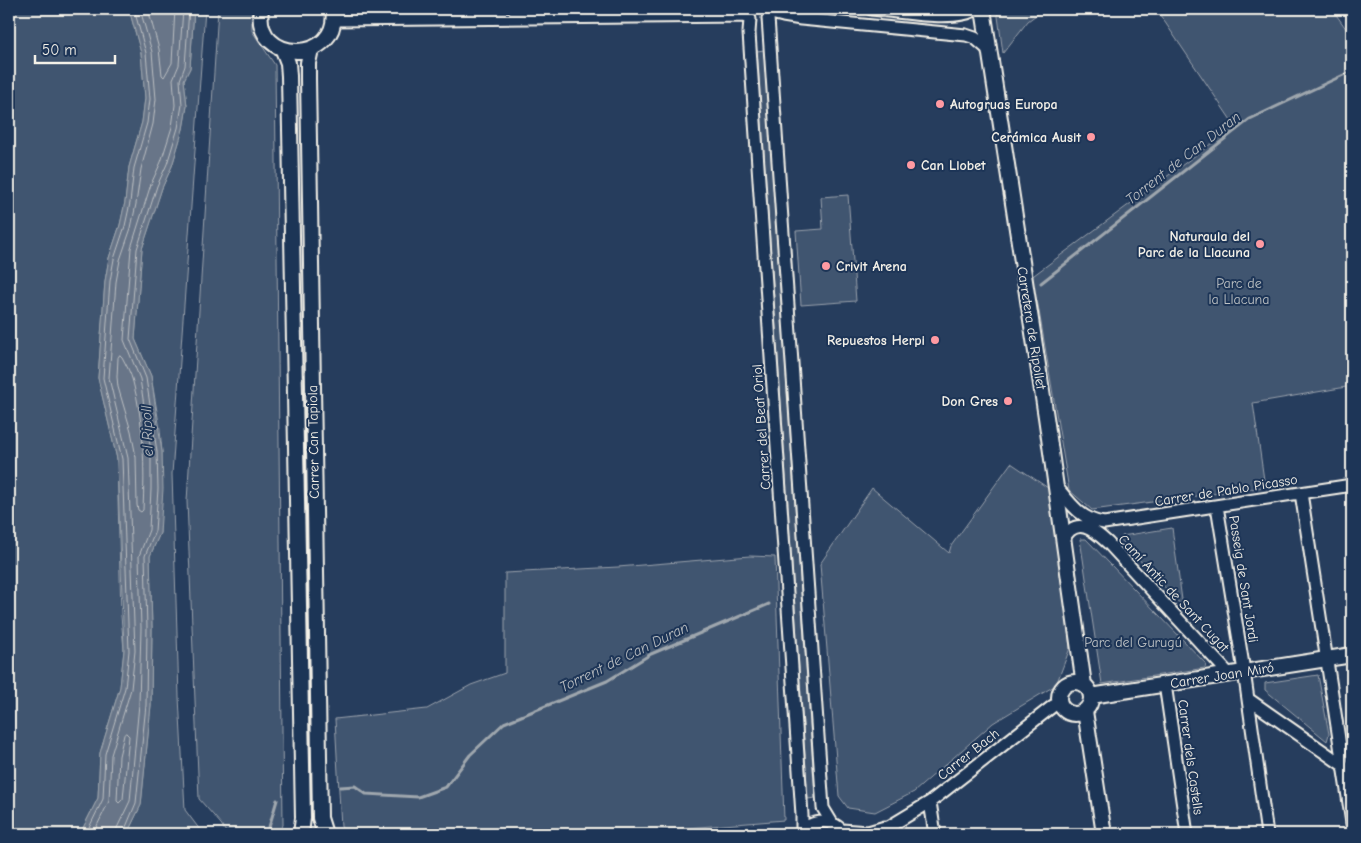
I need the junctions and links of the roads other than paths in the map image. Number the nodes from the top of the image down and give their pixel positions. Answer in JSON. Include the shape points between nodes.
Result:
{"nodes":[{"id":1,"x":261,"y":9,"type":"edge"},
{"id":2,"x":871,"y":9,"type":"edge"},
{"id":3,"x":976,"y":9,"type":"edge"},
{"id":4,"x":983,"y":9,"type":"edge"},
{"id":5,"x":770,"y":13,"type":"edge"},
{"id":6,"x":333,"y":15,"type":"edge"},
{"id":7,"x":747,"y":15,"type":"edge"},
{"id":8,"x":311,"y":49,"type":"junction"},
{"id":9,"x":283,"y":50,"type":"junction"},
{"id":10,"x":990,"y":51,"type":"junction"},
{"id":11,"x":1352,"y":485,"type":"edge"},
{"id":12,"x":1056,"y":486,"type":"junction"},
{"id":13,"x":1302,"y":493,"type":"junction"},
{"id":14,"x":1217,"y":506,"type":"junction"},
{"id":15,"x":1100,"y":528,"type":"junction"},
{"id":16,"x":1063,"y":540,"type":"junction"},
{"id":17,"x":1079,"y":648,"type":"junction"},
{"id":18,"x":1352,"y":655,"type":"edge"},
{"id":19,"x":1327,"y":659,"type":"junction"},
{"id":20,"x":1244,"y":671,"type":"junction"},
{"id":21,"x":1229,"y":674,"type":"junction"},
{"id":22,"x":1165,"y":684,"type":"junction"},
{"id":23,"x":1066,"y":685,"type":"junction"},
{"id":24,"x":1087,"y":691,"type":"junction"},
{"id":25,"x":1248,"y":699,"type":"junction"},
{"id":26,"x":1060,"y":703,"type":"junction"},
{"id":27,"x":1085,"y":711,"type":"junction"},
{"id":28,"x":1348,"y":769,"type":"edge"},
{"id":29,"x":930,"y":802,"type":"junction"},
{"id":30,"x":832,"y":823,"type":"junction"},
{"id":31,"x":1352,"y":823,"type":"edge"},
{"id":32,"x":892,"y":826,"type":"junction"},
{"id":33,"x":844,"y":832,"type":"edge"},
{"id":34,"x":301,"y":834,"type":"edge"},
{"id":35,"x":325,"y":834,"type":"edge"},
{"id":36,"x":801,"y":834,"type":"edge"},
{"id":37,"x":877,"y":834,"type":"edge"},
{"id":38,"x":935,"y":834,"type":"edge"},
{"id":39,"x":1104,"y":834,"type":"edge"},
{"id":40,"x":1187,"y":834,"type":"edge"},
{"id":41,"x":1267,"y":834,"type":"edge"}],
"edges":[{"from":1,"to":9,"type":"street","via":[[261,25],[265,34]]},
{"from":2,"to":3,"type":"street","via":[[947,16],[968,14]]},
{"from":4,"to":10,"type":"street","name":"Carretera de Ripollet"},
{"from":5,"to":7,"type":"street","via":[[761,21]]},
{"from":5,"to":10,"type":"street","via":[[966,35]]},
{"from":5,"to":30,"type":"street","via":[[823,808]]},
{"from":6,"to":7,"type":"street"},
{"from":6,"to":8,"type":"street","via":[[326,38]]},
{"from":7,"to":36,"type":"street","name":"Carrer del Beat Oriol"},
{"from":8,"to":9,"type":"street","via":[[300,52]]},
{"from":8,"to":35,"type":"street","name":"Carrer Can Tapiola","via":[[308,79],[314,551],[320,818]]},
{"from":9,"to":34,"type":"street","name":"Carrer Can Tapiola","via":[[288,63],[289,86],[304,818]]},
{"from":10,"to":12,"type":"street","name":"Carretera de Ripollet"},
{"from":11,"to":13,"type":"street","name":"Carrer de Pablo Picasso"},
{"from":12,"to":15,"type":"street","name":"Carrer de Pablo Picasso","via":[[1079,513]]},
{"from":12,"to":16,"type":"street","name":"Carretera de Ripollet"},
{"from":13,"to":14,"type":"street","name":"Carrer de Pablo Picasso"},
{"from":13,"to":19,"type":"street"},
{"from":14,"to":15,"type":"street","name":"Carrer de Pablo Picasso"},
{"from":14,"to":20,"type":"street","name":"Passeig de Sant Jordi"},
{"from":15,"to":16,"type":"street","name":"Carrer de Pablo Picasso","via":[[1076,528]]},
{"from":15,"to":21,"type":"street","name":"Camí Antic de Sant Cugat","via":[[1108,543]]},
{"from":16,"to":17,"type":"street","name":"Carretera de Ripollet"},
{"from":17,"to":23,"type":"street","name":"Carretera de Ripollet"},
{"from":17,"to":24,"type":"street","name":"Carretera de Ripollet"},
{"from":18,"to":19,"type":"street","name":"Carrer Joan Miró"},
{"from":19,"to":20,"type":"street","name":"Carrer Joan Miró"},
{"from":19,"to":28,"type":"street"},
{"from":20,"to":21,"type":"street","name":"Carrer Joan Miró"},
{"from":20,"to":25,"type":"street","name":"Passeig de Sant Jordi"},
{"from":21,"to":22,"type":"street","name":"Carrer Joan Miró"},
{"from":22,"to":24,"type":"street","name":"Carrer Joan Miró"},
{"from":22,"to":40,"type":"street","name":"Carrer dels Castells"},
{"from":23,"to":24,"type":"street","via":[[1079,683]]},
{"from":23,"to":26,"type":"street","via":[[1060,692]]},
{"from":24,"to":27,"type":"street","via":[[1090,705]]},
{"from":25,"to":28,"type":"street"},
{"from":25,"to":41,"type":"street","name":"Passeig de Sant Jordi"},
{"from":26,"to":27,"type":"street","via":[[1071,714]]},
{"from":26,"to":29,"type":"street","name":"Carrer Bach"},
{"from":27,"to":39,"type":"street"},
{"from":28,"to":31,"type":"street"},
{"from":29,"to":32,"type":"street","name":"Carrer Bach"},
{"from":29,"to":38,"type":"street"},
{"from":30,"to":33,"type":"street"},
{"from":30,"to":36,"type":"street","name":"Carrer del Beat Oriol","via":[[821,821],[811,824]]},
{"from":32,"to":33,"type":"street","name":"Carrer Bach","via":[[868,832]]},
{"from":32,"to":37,"type":"street","name":"Carrer Bach"}]}
